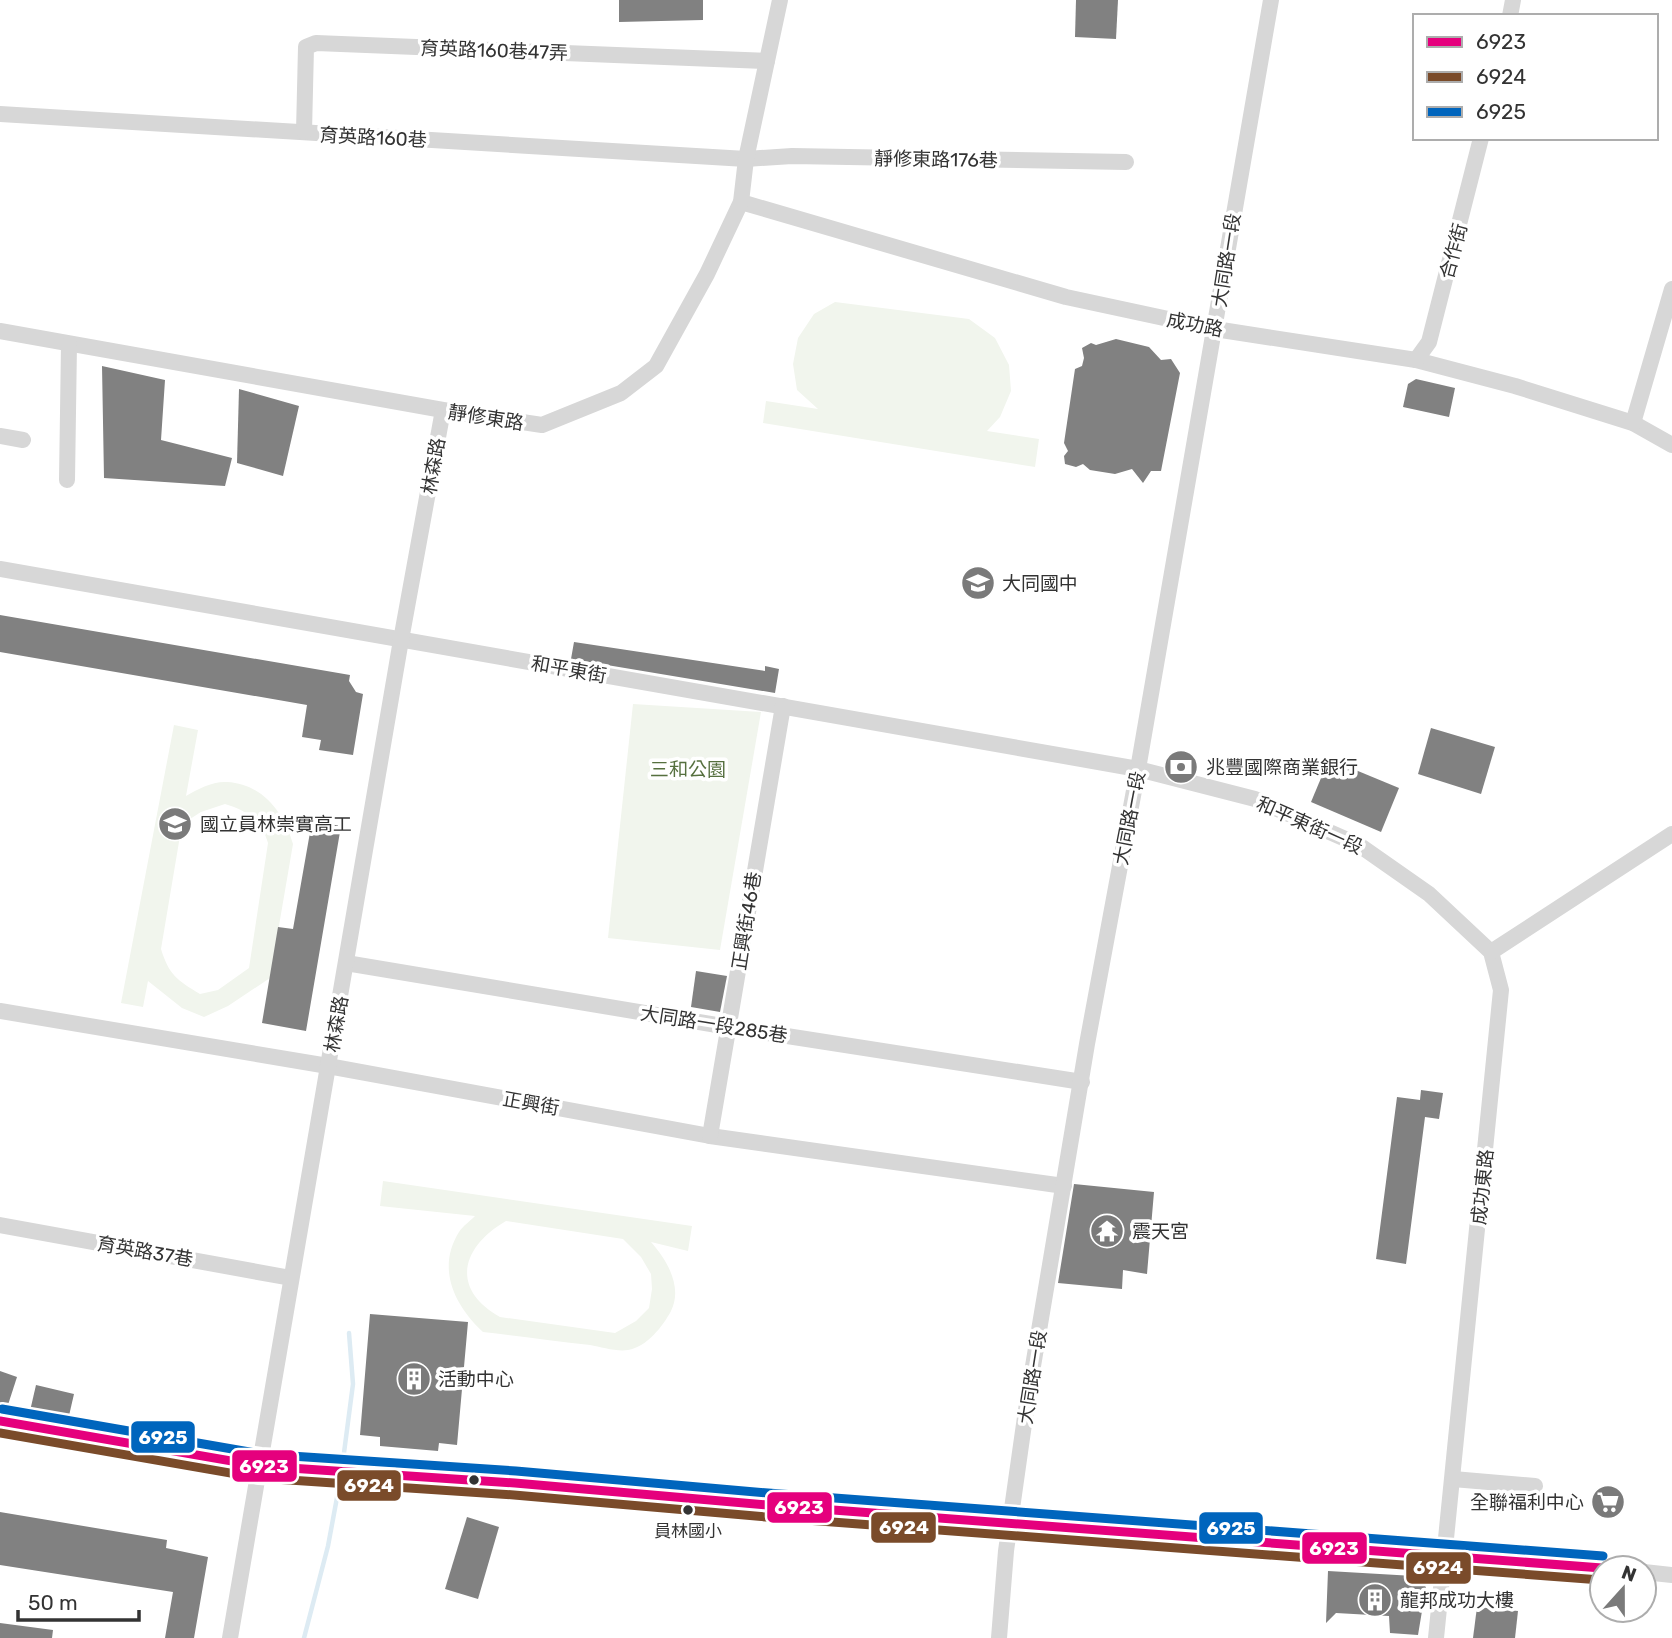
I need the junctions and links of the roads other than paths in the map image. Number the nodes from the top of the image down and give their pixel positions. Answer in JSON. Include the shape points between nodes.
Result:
{"nodes":[{"id":1,"x":780,"y":0,"type":"edge"},
{"id":2,"x":1271,"y":0,"type":"edge"},
{"id":3,"x":767,"y":61,"type":"junction"},
{"id":4,"x":0,"y":114,"type":"edge"},
{"id":5,"x":304,"y":132,"type":"junction"},
{"id":6,"x":1480,"y":140,"type":"edge"},
{"id":7,"x":746,"y":159,"type":"junction"},
{"id":8,"x":1126,"y":162,"type":"dead end"},
{"id":9,"x":740,"y":202,"type":"junction"},
{"id":10,"x":1672,"y":289,"type":"edge"},
{"id":11,"x":1215,"y":329,"type":"junction"},
{"id":12,"x":0,"y":331,"type":"edge"},
{"id":13,"x":69,"y":344,"type":"junction"},
{"id":14,"x":1416,"y":360,"type":"junction"},
{"id":15,"x":443,"y":411,"type":"junction"},
{"id":16,"x":1633,"y":423,"type":"junction"},
{"id":17,"x":0,"y":436,"type":"edge"},
{"id":18,"x":23,"y":440,"type":"dead end"},
{"id":19,"x":1672,"y":445,"type":"edge"},
{"id":20,"x":67,"y":480,"type":"dead end"},
{"id":21,"x":0,"y":569,"type":"edge"},
{"id":22,"x":401,"y":640,"type":"junction"},
{"id":23,"x":783,"y":706,"type":"junction"},
{"id":24,"x":1138,"y":769,"type":"junction"},
{"id":25,"x":1672,"y":834,"type":"edge"},
{"id":26,"x":1491,"y":952,"type":"junction"},
{"id":27,"x":346,"y":963,"type":"junction"},
{"id":28,"x":0,"y":1011,"type":"edge"},
{"id":29,"x":729,"y":1027,"type":"junction"},
{"id":30,"x":328,"y":1066,"type":"junction"},
{"id":31,"x":1082,"y":1082,"type":"junction"},
{"id":32,"x":710,"y":1136,"type":"junction"},
{"id":33,"x":1065,"y":1186,"type":"junction"},
{"id":34,"x":0,"y":1224,"type":"edge"},
{"id":35,"x":291,"y":1278,"type":"junction"},
{"id":36,"x":0,"y":1421,"type":"edge"},
{"id":37,"x":260,"y":1466,"type":"junction"},
{"id":38,"x":1453,"y":1479,"type":"junction"},
{"id":39,"x":1535,"y":1486,"type":"dead end"},
{"id":40,"x":1012,"y":1523,"type":"junction"},
{"id":41,"x":1446,"y":1555,"type":"junction"},
{"id":42,"x":1588,"y":1567,"type":"edge"},
{"id":43,"x":230,"y":1638,"type":"edge"},
{"id":44,"x":999,"y":1638,"type":"edge"},
{"id":45,"x":1436,"y":1638,"type":"edge"}],
"edges":[{"from":1,"to":3,"type":"street","name":"靜修東路"},
{"from":2,"to":11,"type":"street","name":"大同路一段"},
{"from":3,"to":5,"type":"street","name":"育英路160巷47弄","via":[[316,43],[306,47]]},
{"from":3,"to":7,"type":"street","name":"靜修東路"},
{"from":4,"to":5,"type":"street","name":"育英路160巷"},
{"from":5,"to":7,"type":"street","name":"育英路160巷"},
{"from":6,"to":14,"type":"street","name":"合作街","via":[[1429,342]]},
{"from":7,"to":8,"type":"street","name":"靜修東路176巷"},
{"from":7,"to":9,"type":"street","name":"靜修東路"},
{"from":9,"to":11,"type":"street","name":"成功路","via":[[1066,297]]},
{"from":9,"to":15,"type":"street","name":"靜修東路","via":[[656,366],[621,393],[542,425]]},
{"from":10,"to":16,"type":"street"},
{"from":11,"to":14,"type":"street","name":"成功路"},
{"from":11,"to":24,"type":"street","name":"大同路一段"},
{"from":12,"to":13,"type":"street","name":"靜修東路"},
{"from":13,"to":15,"type":"street","name":"靜修東路"},
{"from":13,"to":20,"type":"street"},
{"from":14,"to":16,"type":"street","name":"成功路"},
{"from":15,"to":22,"type":"street","name":"林森路"},
{"from":16,"to":19,"type":"street","name":"成功路"},
{"from":17,"to":18,"type":"street"},
{"from":21,"to":22,"type":"street","name":"和平東街"},
{"from":22,"to":23,"type":"street","name":"和平東街"},
{"from":22,"to":27,"type":"street","name":"林森路"},
{"from":23,"to":24,"type":"street","name":"和平東街"},
{"from":23,"to":29,"type":"street","name":"正興街46巷"},
{"from":24,"to":26,"type":"street","name":"和平東街一段","via":[[1255,799],[1359,845],[1429,894]]},
{"from":24,"to":31,"type":"street","name":"大同路一段"},
{"from":25,"to":26,"type":"street"},
{"from":26,"to":38,"type":"street","name":"成功東路","via":[[1501,990],[1499,1033]]},
{"from":27,"to":29,"type":"street","name":"大同路一段285巷"},
{"from":27,"to":30,"type":"street","name":"林森路"},
{"from":28,"to":30,"type":"street","name":"正興街"},
{"from":29,"to":31,"type":"street","name":"大同路一段285巷"},
{"from":29,"to":32,"type":"street","name":"正興街46巷"},
{"from":30,"to":32,"type":"street","name":"正興街"},
{"from":30,"to":35,"type":"street","name":"林森路"},
{"from":31,"to":33,"type":"street","name":"大同路一段"},
{"from":32,"to":33,"type":"street","name":"正興街"},
{"from":33,"to":40,"type":"street","name":"大同路一段","via":[[1028,1396]]},
{"from":34,"to":35,"type":"street","name":"育英路37巷"},
{"from":35,"to":37,"type":"street","name":"林森路"},
{"from":36,"to":37,"type":"street"},
{"from":37,"to":40,"type":"street"},
{"from":37,"to":43,"type":"street","name":"林森路"},
{"from":38,"to":39,"type":"street"},
{"from":38,"to":41,"type":"street","name":"成功東路"},
{"from":40,"to":41,"type":"street"},
{"from":40,"to":44,"type":"street","name":"大同路一段"},
{"from":41,"to":42,"type":"street"},
{"from":41,"to":45,"type":"street","name":"成功東路"}]}
